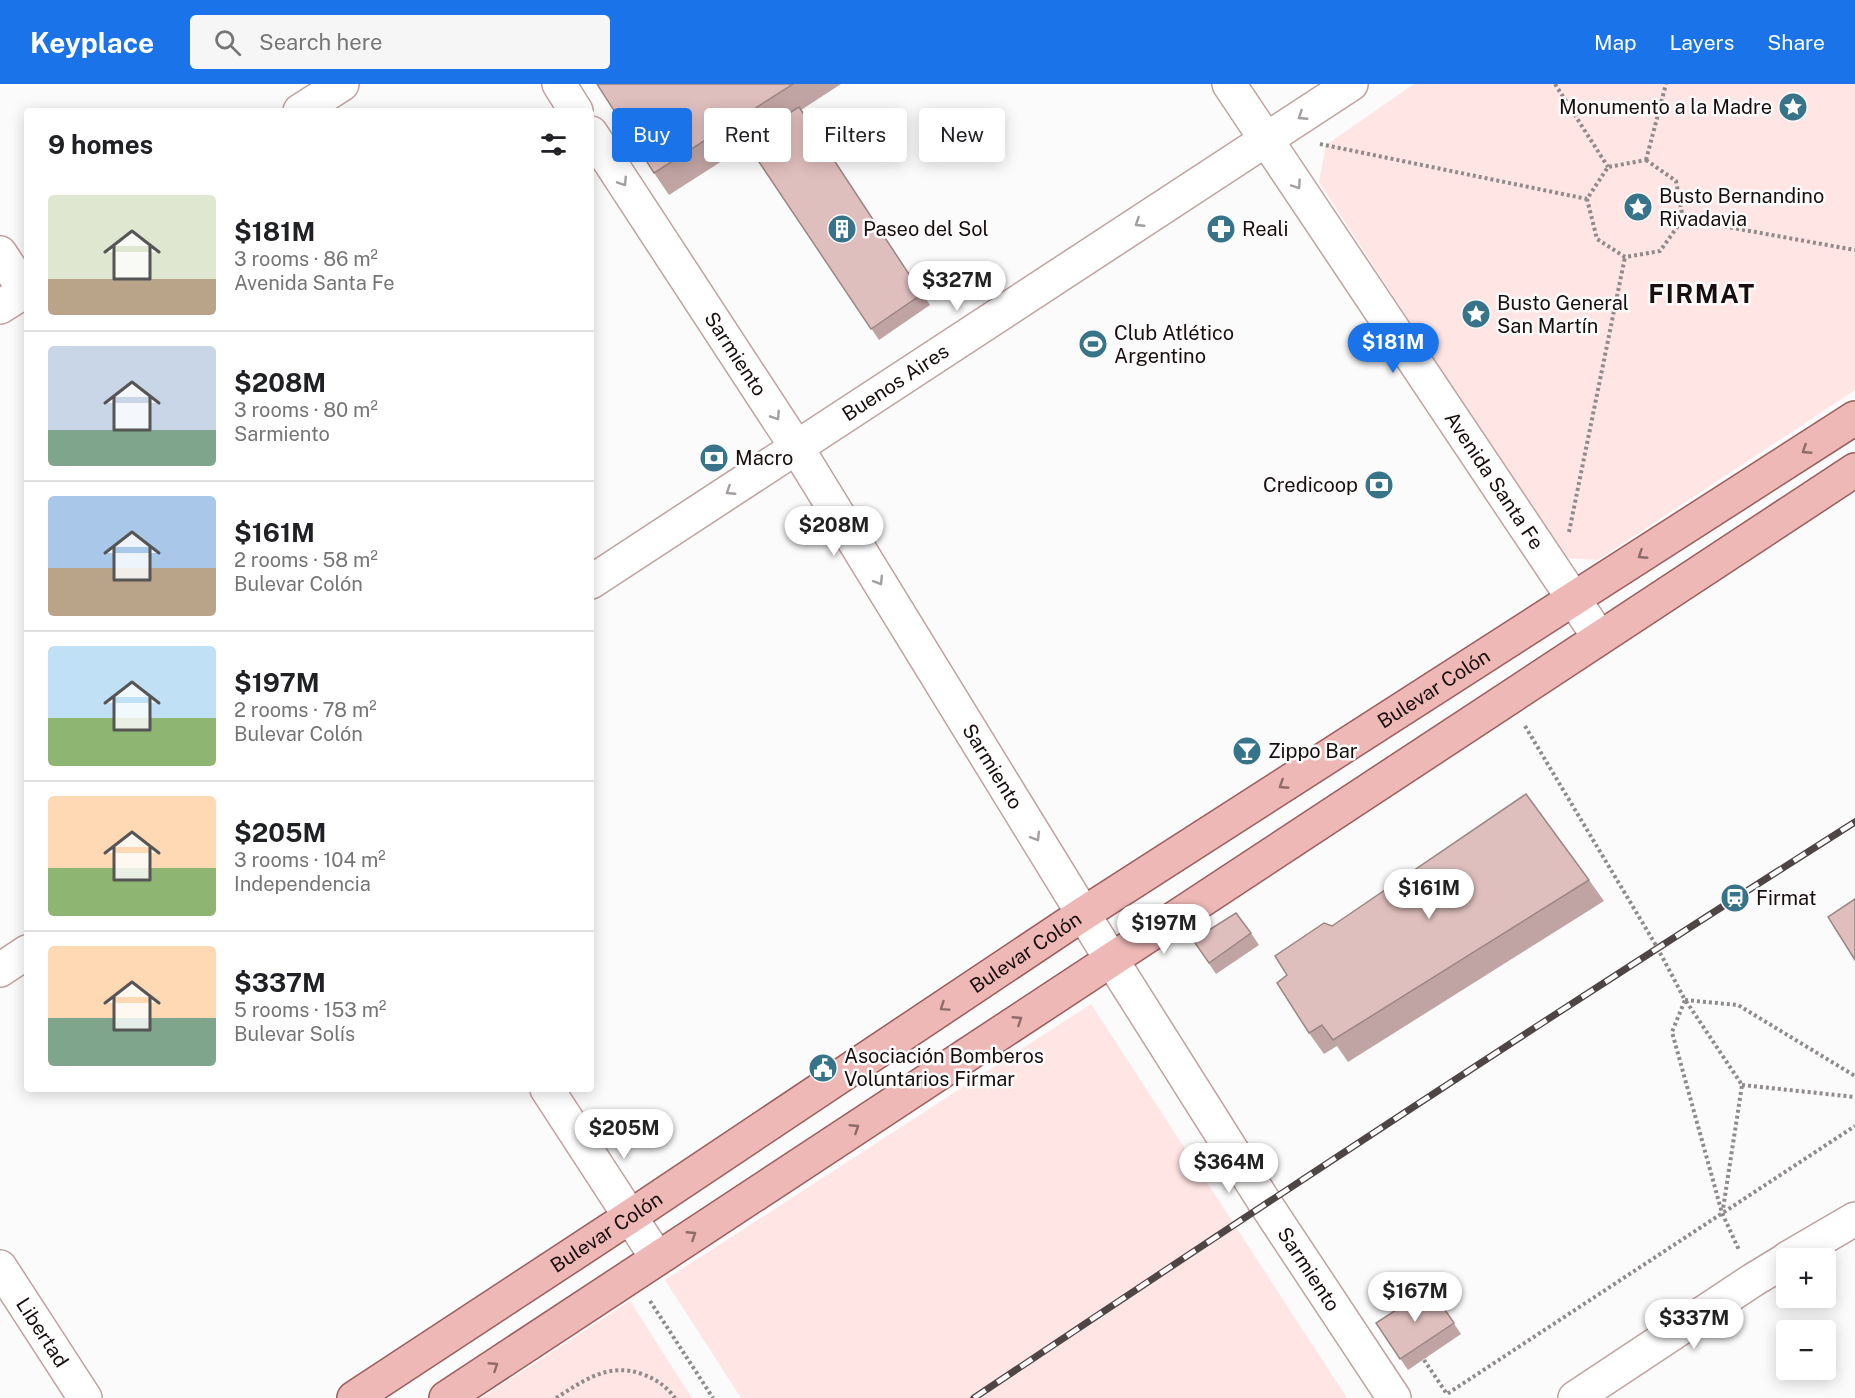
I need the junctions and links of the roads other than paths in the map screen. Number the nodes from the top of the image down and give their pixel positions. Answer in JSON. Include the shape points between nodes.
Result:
{"nodes":[{"id":1,"x":342,"y":84,"type":"edge"},
{"id":2,"x":559,"y":84,"type":"edge"},
{"id":3,"x":1229,"y":84,"type":"edge"},
{"id":4,"x":1351,"y":84,"type":"edge"},
{"id":5,"x":305,"y":108,"type":"edge"},
{"id":6,"x":574,"y":108,"type":"edge"},
{"id":7,"x":594,"y":138,"type":"edge"},
{"id":8,"x":1266,"y":140,"type":"junction"},
{"id":9,"x":0,"y":253,"type":"edge"},
{"id":10,"x":20,"y":296,"type":"edge"},
{"id":11,"x":1855,"y":418,"type":"edge"},
{"id":12,"x":796,"y":448,"type":"junction"},
{"id":13,"x":1855,"y":470,"type":"edge"},
{"id":14,"x":594,"y":580,"type":"edge"},
{"id":15,"x":1575,"y":598,"type":"junction"},
{"id":16,"x":1599,"y":637,"type":"junction"},
{"id":17,"x":1083,"y":914,"type":"junction"},
{"id":18,"x":24,"y":954,"type":"edge"},
{"id":19,"x":1111,"y":959,"type":"junction"},
{"id":20,"x":0,"y":970,"type":"edge"},
{"id":21,"x":549,"y":1092,"type":"edge"},
{"id":22,"x":631,"y":1216,"type":"junction"},
{"id":23,"x":1855,"y":1219,"type":"edge"},
{"id":24,"x":1806,"y":1248,"type":"edge"},
{"id":25,"x":645,"y":1266,"type":"junction"},
{"id":26,"x":1776,"y":1266,"type":"edge"},
{"id":27,"x":0,"y":1267,"type":"edge"},
{"id":28,"x":85,"y":1398,"type":"edge"},
{"id":29,"x":354,"y":1398,"type":"edge"},
{"id":30,"x":446,"y":1398,"type":"edge"},
{"id":31,"x":1394,"y":1398,"type":"edge"},
{"id":32,"x":1575,"y":1398,"type":"edge"}],
"edges":[{"from":1,"to":5,"type":"street"},
{"from":2,"to":6,"type":"street"},
{"from":3,"to":8,"type":"street","name":"Avenida Santa Fe"},
{"from":4,"to":8,"type":"street","name":"Buenos Aires","one_way":true},
{"from":7,"to":12,"type":"street","name":"Sarmiento","one_way":true},
{"from":8,"to":12,"type":"street","name":"Buenos Aires","one_way":true},
{"from":8,"to":15,"type":"street","name":"Avenida Santa Fe","one_way":true},
{"from":9,"to":10,"type":"street"},
{"from":11,"to":15,"type":"main road","name":"Bulevar Colón","one_way":true},
{"from":12,"to":14,"type":"street","name":"Buenos Aires","one_way":true},
{"from":12,"to":17,"type":"street","name":"Sarmiento","one_way":true},
{"from":13,"to":16,"type":"main road"},
{"from":15,"to":16,"type":"street","name":"Avenida Santa Fe"},
{"from":15,"to":17,"type":"main road","name":"Bulevar Colón","one_way":true},
{"from":16,"to":19,"type":"main road"},
{"from":17,"to":19,"type":"street","name":"Sarmiento"},
{"from":17,"to":22,"type":"main road","name":"Bulevar Colón","one_way":true},
{"from":18,"to":20,"type":"street"},
{"from":25,"to":19,"type":"main road","one_way":true},
{"from":19,"to":31,"type":"street","name":"Sarmiento","via":[[1264,1203]]},
{"from":21,"to":22,"type":"street"},
{"from":22,"to":25,"type":"street"},
{"from":22,"to":29,"type":"main road","name":"Bulevar Colón"},
{"from":23,"to":24,"type":"street"},
{"from":30,"to":25,"type":"main road","one_way":true},
{"from":26,"to":32,"type":"street"},
{"from":27,"to":28,"type":"street","name":"Libertad"}]}
